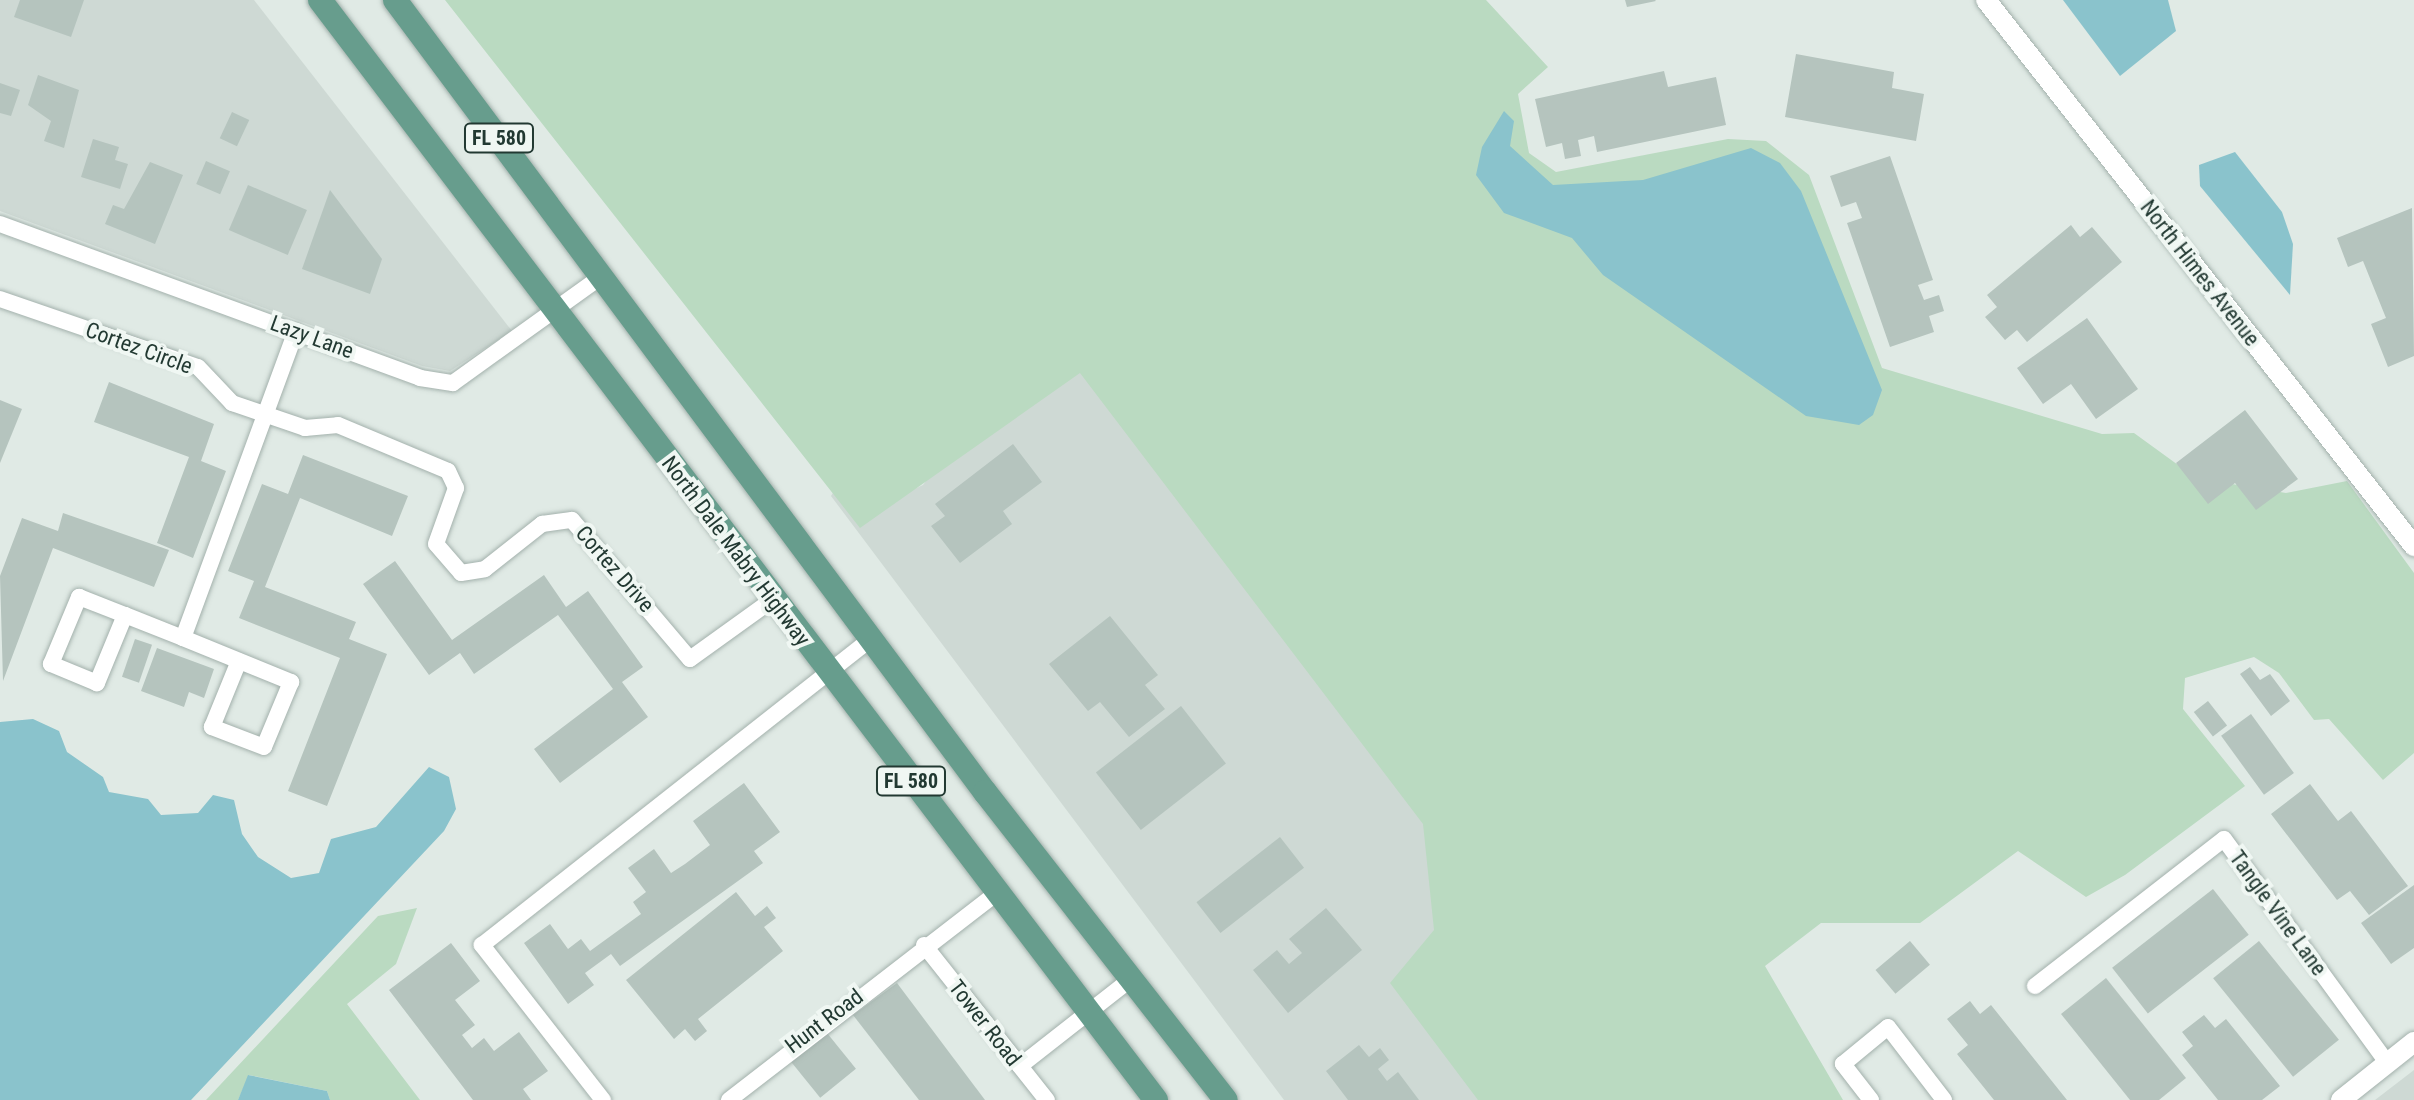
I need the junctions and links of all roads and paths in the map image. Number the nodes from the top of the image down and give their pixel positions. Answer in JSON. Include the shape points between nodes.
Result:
{"nodes":[{"id":1,"x":320,"y":0,"type":"edge"},
{"id":2,"x":395,"y":0,"type":"edge"},
{"id":3,"x":1986,"y":0,"type":"edge"},
{"id":4,"x":1,"y":227,"type":"edge"},
{"id":5,"x":602,"y":276,"type":"junction"},
{"id":6,"x":0,"y":299,"type":"edge"},
{"id":7,"x":559,"y":312,"type":"junction"},
{"id":8,"x":296,"y":331,"type":"junction"},
{"id":9,"x":267,"y":414,"type":"junction"},
{"id":10,"x":2414,"y":546,"type":"edge"},
{"id":11,"x":772,"y":600,"type":"junction"},
{"id":12,"x":125,"y":615,"type":"junction"},
{"id":13,"x":183,"y":638,"type":"junction"},
{"id":14,"x":872,"y":638,"type":"junction"},
{"id":15,"x":239,"y":661,"type":"junction"},
{"id":16,"x":824,"y":671,"type":"junction"},
{"id":17,"x":997,"y":893,"type":"junction"},
{"id":18,"x":924,"y":945,"type":"junction"},
{"id":19,"x":1131,"y":979,"type":"junction"},
{"id":20,"x":2035,"y":986,"type":"dead end"},
{"id":21,"x":1089,"y":1012,"type":"junction"},
{"id":22,"x":2414,"y":1042,"type":"edge"},
{"id":23,"x":2388,"y":1064,"type":"junction"},
{"id":24,"x":1020,"y":1066,"type":"junction"},
{"id":25,"x":603,"y":1100,"type":"edge"},
{"id":26,"x":729,"y":1100,"type":"edge"},
{"id":27,"x":1047,"y":1100,"type":"edge"},
{"id":28,"x":1156,"y":1100,"type":"edge"},
{"id":29,"x":1226,"y":1100,"type":"edge"},
{"id":30,"x":1871,"y":1100,"type":"edge"},
{"id":31,"x":1944,"y":1100,"type":"edge"},
{"id":32,"x":2341,"y":1100,"type":"edge"}],
"edges":[{"from":1,"to":7,"type":"main road","name":"North Dale Mabry Highway","number":"FL 580"},
{"from":2,"to":5,"type":"main road","number":"FL 580"},
{"from":3,"to":10,"type":"street","name":"North Himes Avenue"},
{"from":4,"to":8,"type":"street","name":"Lazy Lane"},
{"from":5,"to":7,"type":"street","name":"Lazy Lane"},
{"from":5,"to":14,"type":"main road","number":"FL 580"},
{"from":6,"to":9,"type":"street","name":"Cortez Circle","via":[[198,367],[232,403]]},
{"from":7,"to":8,"type":"street","name":"Lazy Lane","via":[[453,383]]},
{"from":7,"to":11,"type":"main road","name":"North Dale Mabry Highway","number":"FL 580"},
{"from":8,"to":9,"type":"street"},
{"from":9,"to":11,"type":"street","name":"Cortez Drive","via":[[305,428],[338,425],[448,471],[456,488],[436,544],[461,573],[485,569],[542,524],[572,520],[690,659]]},
{"from":9,"to":13,"type":"street"},
{"from":11,"to":16,"type":"main road","name":"North Dale Mabry Highway","number":"FL 580"},
{"from":12,"to":12,"type":"street","via":[[79,597],[51,664],[97,683]]},
{"from":12,"to":13,"type":"street"},
{"from":13,"to":15,"type":"street"},
{"from":14,"to":16,"type":"street"},
{"from":14,"to":19,"type":"main road","number":"FL 580"},
{"from":15,"to":15,"type":"street","via":[[212,727],[264,747],[291,682]]},
{"from":16,"to":17,"type":"main road","name":"North Dale Mabry Highway","number":"FL 580"},
{"from":16,"to":25,"type":"street","via":[[482,945]]},
{"from":17,"to":18,"type":"street","name":"Hunt Road"},
{"from":17,"to":21,"type":"main road","name":"North Dale Mabry Highway","number":"FL 580"},
{"from":18,"to":24,"type":"street","name":"Tower Road"},
{"from":18,"to":26,"type":"street","name":"Hunt Road"},
{"from":19,"to":21,"type":"street"},
{"from":19,"to":29,"type":"main road","number":"FL 580"},
{"from":20,"to":23,"type":"street","name":"Tangle Vine Lane","via":[[2224,839]]},
{"from":21,"to":24,"type":"street"},
{"from":21,"to":28,"type":"main road","name":"North Dale Mabry Highway","number":"FL 580"},
{"from":22,"to":23,"type":"street"},
{"from":23,"to":32,"type":"street"},
{"from":24,"to":27,"type":"street","name":"Tower Road"},
{"from":30,"to":31,"type":"street","via":[[1843,1064],[1888,1027]]}]}
